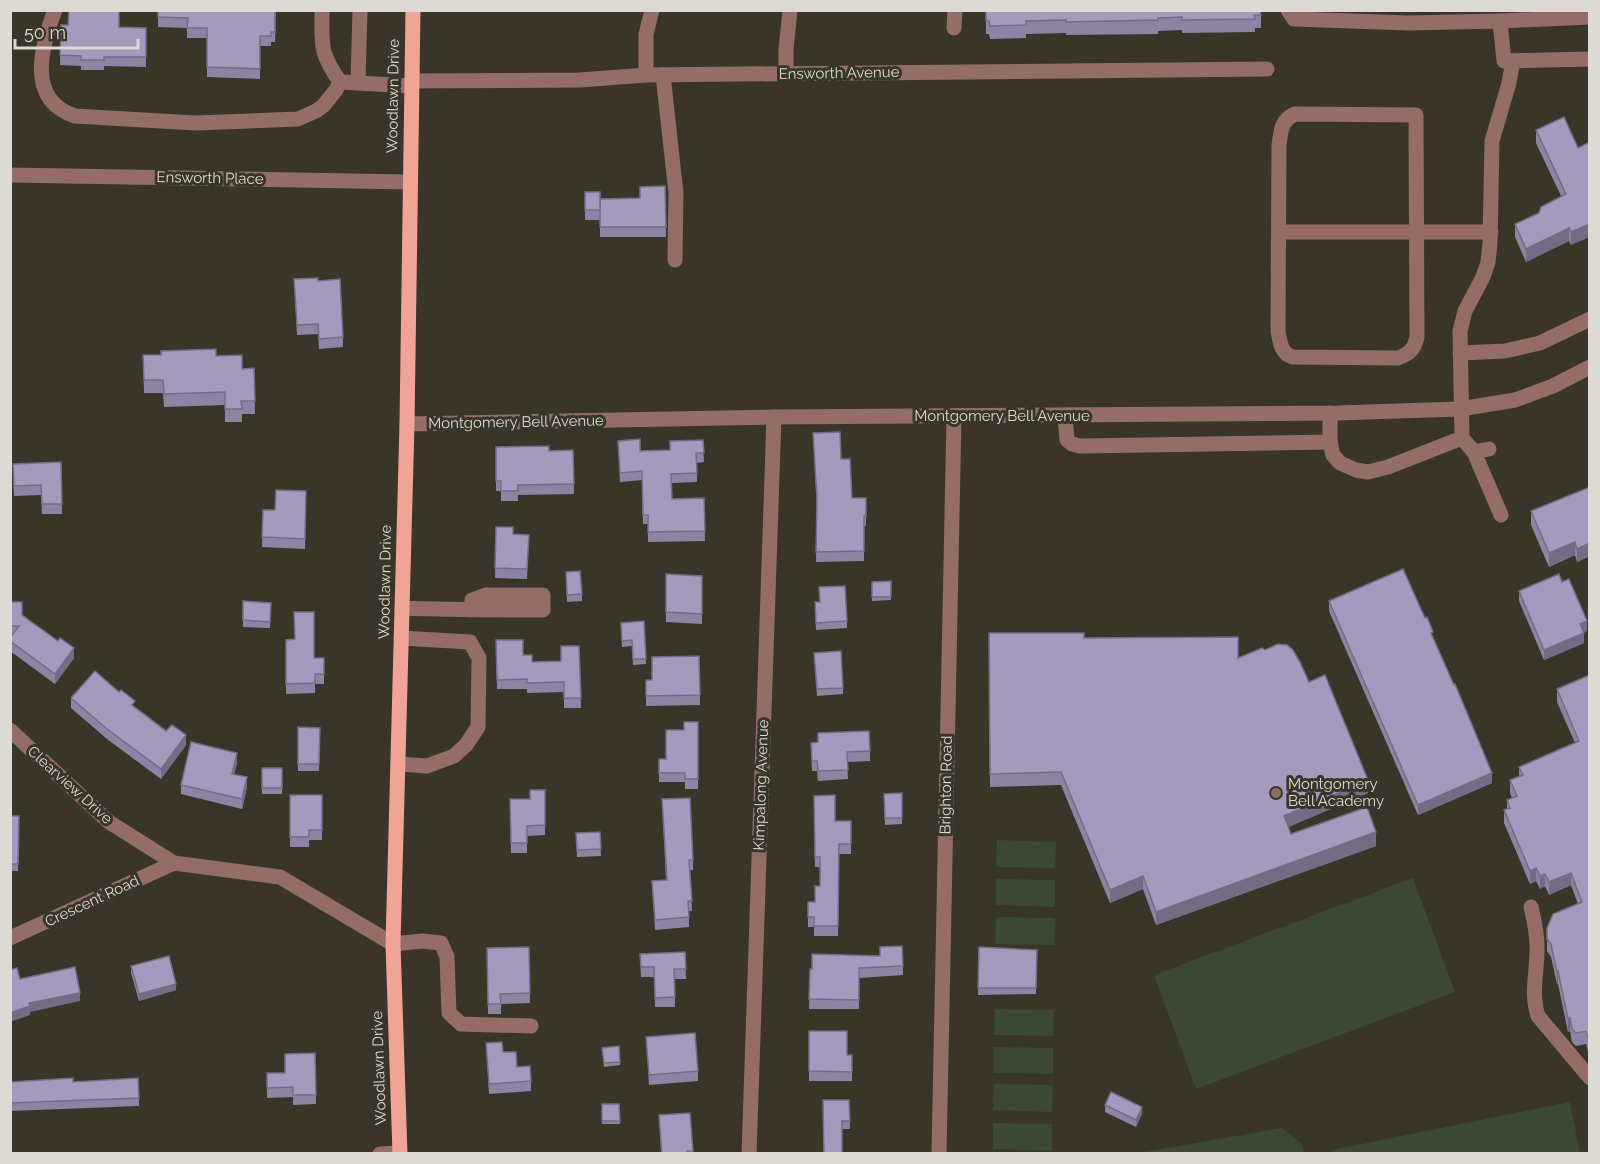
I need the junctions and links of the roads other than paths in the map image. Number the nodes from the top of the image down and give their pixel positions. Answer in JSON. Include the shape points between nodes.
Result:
{"nodes":[{"id":1,"x":55,"y":10,"type":"edge"},
{"id":2,"x":322,"y":10,"type":"edge"},
{"id":3,"x":360,"y":10,"type":"edge"},
{"id":4,"x":413,"y":10,"type":"edge"},
{"id":5,"x":652,"y":10,"type":"edge"},
{"id":6,"x":790,"y":10,"type":"edge"},
{"id":7,"x":955,"y":10,"type":"edge"},
{"id":8,"x":1288,"y":10,"type":"edge"},
{"id":9,"x":1590,"y":17,"type":"edge"},
{"id":10,"x":1500,"y":21,"type":"junction"},
{"id":11,"x":954,"y":28,"type":"dead end"},
{"id":12,"x":1590,"y":60,"type":"edge"},
{"id":13,"x":1508,"y":61,"type":"junction"},
{"id":14,"x":1267,"y":69,"type":"dead end"},
{"id":15,"x":786,"y":74,"type":"junction"},
{"id":16,"x":646,"y":75,"type":"junction"},
{"id":17,"x":663,"y":75,"type":"junction"},
{"id":18,"x":340,"y":82,"type":"junction"},
{"id":19,"x":358,"y":82,"type":"junction"},
{"id":20,"x":411,"y":83,"type":"junction"},
{"id":21,"x":10,"y":175,"type":"edge"},
{"id":22,"x":409,"y":182,"type":"junction"},
{"id":23,"x":1279,"y":232,"type":"junction"},
{"id":24,"x":1416,"y":232,"type":"junction"},
{"id":25,"x":1491,"y":232,"type":"junction"},
{"id":26,"x":675,"y":260,"type":"dead end"},
{"id":27,"x":1590,"y":319,"type":"edge"},
{"id":28,"x":1460,"y":353,"type":"junction"},
{"id":29,"x":1590,"y":367,"type":"edge"},
{"id":30,"x":1460,"y":409,"type":"junction"},
{"id":31,"x":1330,"y":413,"type":"junction"},
{"id":32,"x":1065,"y":416,"type":"junction"},
{"id":33,"x":774,"y":417,"type":"junction"},
{"id":34,"x":954,"y":417,"type":"junction"},
{"id":35,"x":407,"y":424,"type":"junction"},
{"id":36,"x":1462,"y":438,"type":"junction"},
{"id":37,"x":1330,"y":442,"type":"junction"},
{"id":38,"x":1501,"y":515,"type":"dead end"},
{"id":39,"x":402,"y":608,"type":"junction"},
{"id":40,"x":471,"y":610,"type":"dead end"},
{"id":41,"x":401,"y":638,"type":"junction"},
{"id":42,"x":10,"y":730,"type":"edge"},
{"id":43,"x":398,"y":764,"type":"junction"},
{"id":44,"x":174,"y":863,"type":"junction"},
{"id":45,"x":1531,"y":907,"type":"dead end"},
{"id":46,"x":10,"y":938,"type":"edge"},
{"id":47,"x":393,"y":944,"type":"junction"},
{"id":48,"x":531,"y":1026,"type":"dead end"},
{"id":49,"x":1590,"y":1078,"type":"edge"},
{"id":50,"x":400,"y":1153,"type":"edge"},
{"id":51,"x":380,"y":1154,"type":"edge"},
{"id":52,"x":749,"y":1154,"type":"edge"},
{"id":53,"x":939,"y":1154,"type":"edge"}],
"edges":[{"from":1,"to":18,"type":"street","via":[[43,47],[41,78],[48,96],[62,111],[75,117],[195,123],[298,119],[323,106]]},
{"from":2,"to":18,"type":"street","via":[[322,51]]},
{"from":3,"to":19,"type":"street"},
{"from":4,"to":20,"type":"main road","name":"Woodlawn Drive"},
{"from":5,"to":16,"type":"street","via":[[646,34]]},
{"from":6,"to":15,"type":"street"},
{"from":7,"to":11,"type":"street"},
{"from":8,"to":10,"type":"street","via":[[1294,19]]},
{"from":9,"to":10,"type":"street"},
{"from":10,"to":13,"type":"street"},
{"from":12,"to":13,"type":"street"},
{"from":13,"to":25,"type":"street","via":[[1509,83],[1492,141]]},
{"from":14,"to":15,"type":"street","name":"Ensworth Avenue"},
{"from":15,"to":17,"type":"street","name":"Ensworth Avenue"},
{"from":16,"to":17,"type":"street","name":"Ensworth Avenue"},
{"from":16,"to":20,"type":"street","name":"Ensworth Avenue"},
{"from":17,"to":26,"type":"street","via":[[676,193]]},
{"from":18,"to":19,"type":"street","name":"Ensworth Avenue"},
{"from":19,"to":20,"type":"street","name":"Ensworth Avenue"},
{"from":20,"to":22,"type":"main road","name":"Woodlawn Drive"},
{"from":21,"to":22,"type":"street","name":"Ensworth Place"},
{"from":22,"to":35,"type":"main road","name":"Woodlawn Drive"},
{"from":23,"to":24,"type":"street"},
{"from":23,"to":24,"type":"street","via":[[1280,134],[1287,117],[1295,114],[1416,115]]},
{"from":23,"to":24,"type":"street","via":[[1278,331],[1288,356],[1398,358],[1415,347],[1417,337]]},
{"from":24,"to":25,"type":"street"},
{"from":25,"to":28,"type":"street","via":[[1488,262],[1465,311]]},
{"from":27,"to":28,"type":"street","via":[[1540,343],[1505,351]]},
{"from":28,"to":30,"type":"street"},
{"from":29,"to":30,"type":"street","name":"Montgomery Bell Avenue","via":[[1515,400]]},
{"from":30,"to":31,"type":"street","name":"Montgomery Bell Avenue"},
{"from":30,"to":36,"type":"street"},
{"from":31,"to":32,"type":"street","name":"Montgomery Bell Avenue"},
{"from":31,"to":37,"type":"street"},
{"from":32,"to":34,"type":"street","name":"Montgomery Bell Avenue"},
{"from":32,"to":37,"type":"street","via":[[1067,440],[1080,446]]},
{"from":33,"to":34,"type":"street","name":"Montgomery Bell Avenue"},
{"from":33,"to":35,"type":"street","name":"Montgomery Bell Avenue"},
{"from":33,"to":52,"type":"street","name":"Kimpalong Avenue"},
{"from":34,"to":53,"type":"street","name":"Brighton Road"},
{"from":35,"to":39,"type":"main road","name":"Woodlawn Drive"},
{"from":36,"to":37,"type":"street","via":[[1368,472],[1340,462],[1333,455]]},
{"from":36,"to":38,"type":"street","via":[[1482,450]]},
{"from":39,"to":40,"type":"street"},
{"from":39,"to":41,"type":"main road","name":"Woodlawn Drive"},
{"from":41,"to":43,"type":"main road","name":"Woodlawn Drive"},
{"from":41,"to":43,"type":"street","via":[[470,642],[479,658],[479,697],[478,727],[454,756],[427,766]]},
{"from":42,"to":44,"type":"street","name":"Clearview Drive","via":[[109,822]]},
{"from":43,"to":47,"type":"main road","name":"Woodlawn Drive"},
{"from":44,"to":46,"type":"street","name":"Crescent Road"},
{"from":44,"to":47,"type":"street","name":"Clearview Drive","via":[[280,877]]},
{"from":45,"to":49,"type":"street","via":[[1538,947],[1533,998],[1538,1017]]},
{"from":47,"to":48,"type":"street","via":[[441,943],[447,957],[449,1013],[461,1024]]},
{"from":47,"to":50,"type":"main road","name":"Woodlawn Drive"},
{"from":50,"to":51,"type":"street"}]}
